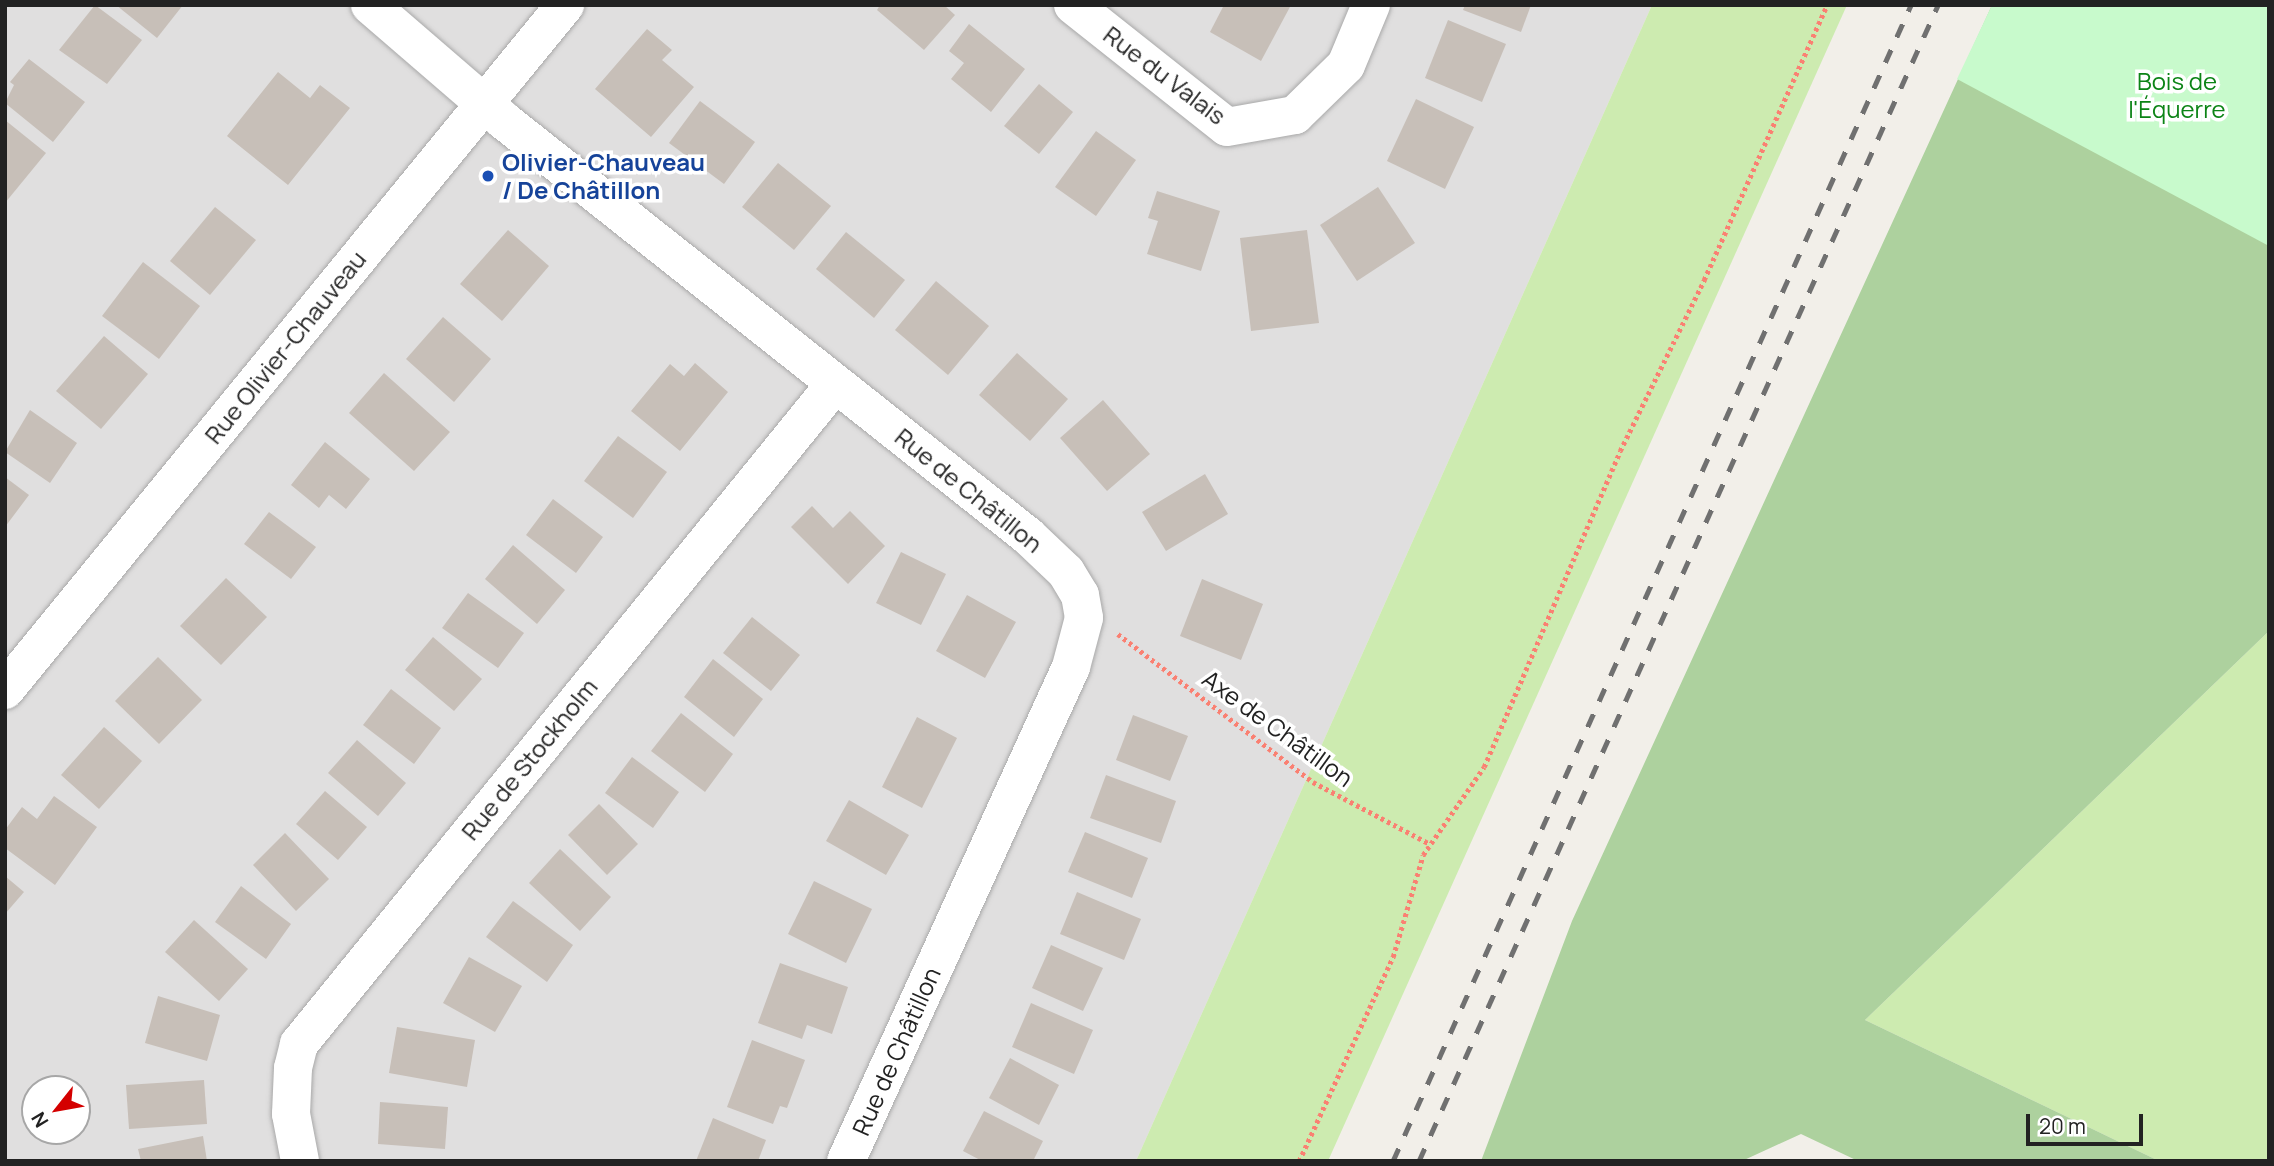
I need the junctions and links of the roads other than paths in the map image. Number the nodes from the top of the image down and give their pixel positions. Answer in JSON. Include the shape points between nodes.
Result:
{"nodes":[{"id":1,"x":370,"y":5,"type":"edge"},
{"id":2,"x":565,"y":5,"type":"edge"},
{"id":3,"x":1073,"y":5,"type":"edge"},
{"id":4,"x":1371,"y":5,"type":"edge"},
{"id":5,"x":484,"y":104,"type":"junction"},
{"id":6,"x":835,"y":384,"type":"junction"},
{"id":7,"x":5,"y":690,"type":"edge"},
{"id":8,"x":300,"y":1161,"type":"edge"},
{"id":9,"x":846,"y":1161,"type":"edge"}],
"edges":[{"from":1,"to":5,"type":"street","name":"Rue de Châtillon"},
{"from":2,"to":5,"type":"street","name":"Rue Olivier-Chauveau"},
{"from":3,"to":4,"type":"street","name":"Rue du Valais","via":[[1227,127],[1294,115],[1346,65]]},
{"from":5,"to":6,"type":"street","name":"Rue de Châtillon"},
{"from":5,"to":7,"type":"street","name":"Rue Olivier-Chauveau"},
{"from":6,"to":8,"type":"street","name":"Rue de Stockholm","via":[[299,1044],[292,1068],[291,1114]]},
{"from":6,"to":9,"type":"street","name":"Rue de Châtillon","via":[[1057,562],[1080,595],[1084,618],[1070,667]]}]}
